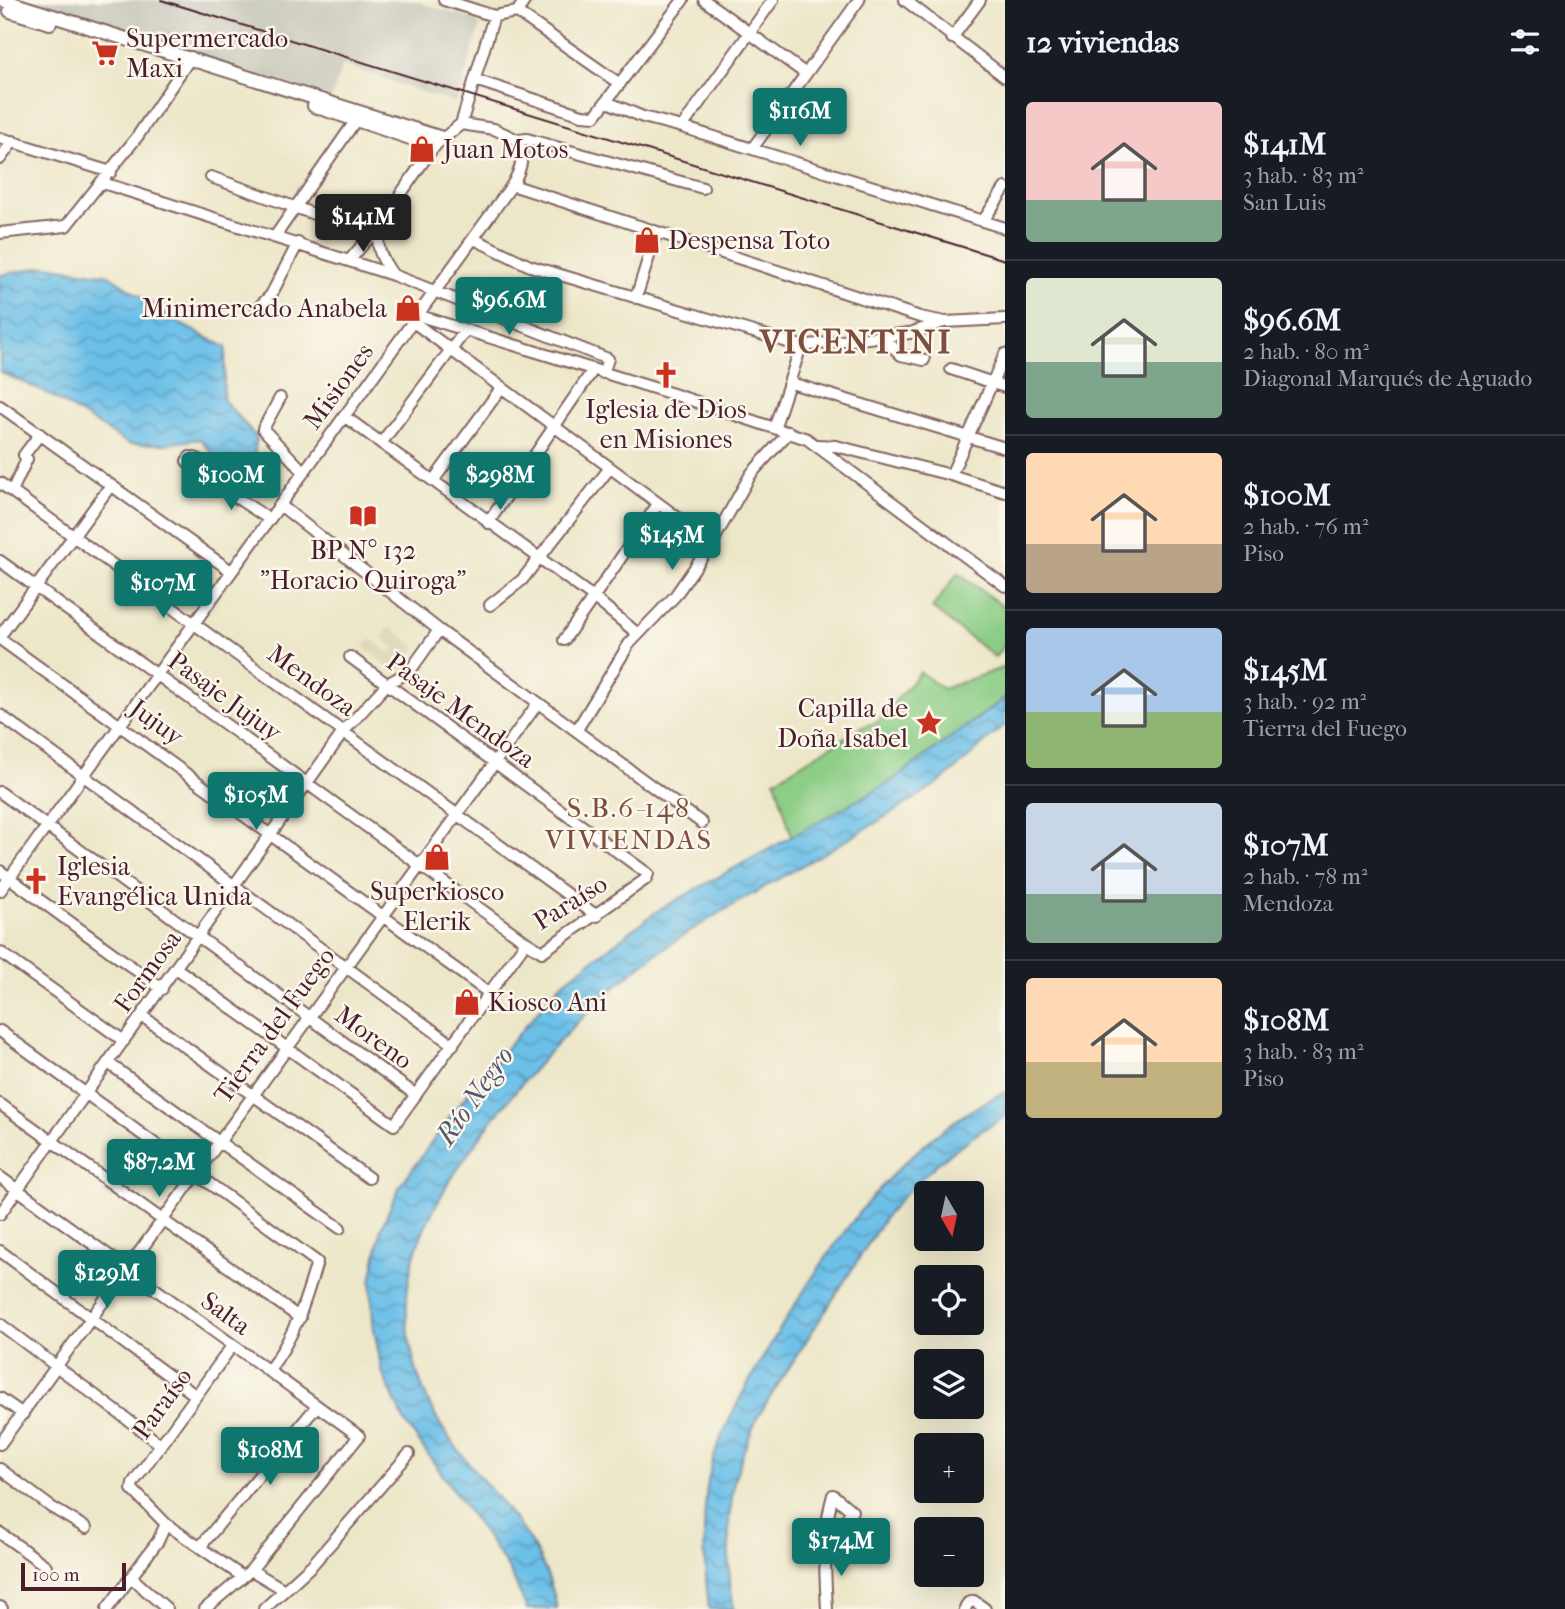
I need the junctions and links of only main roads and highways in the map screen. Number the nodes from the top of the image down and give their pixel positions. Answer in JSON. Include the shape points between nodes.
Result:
{"nodes":[{"id":1,"x":2,"y":0,"type":"edge"},
{"id":2,"x":0,"y":8,"type":"edge"},
{"id":3,"x":33,"y":14,"type":"junction"},
{"id":4,"x":188,"y":61,"type":"junction"}],
"edges":[{"from":1,"to":3,"type":"main road"},
{"from":2,"to":3,"type":"main road"},
{"from":3,"to":4,"type":"main road"},
{"from":4,"to":4,"type":"main road","via":[[440,142],[356,120]]}]}
